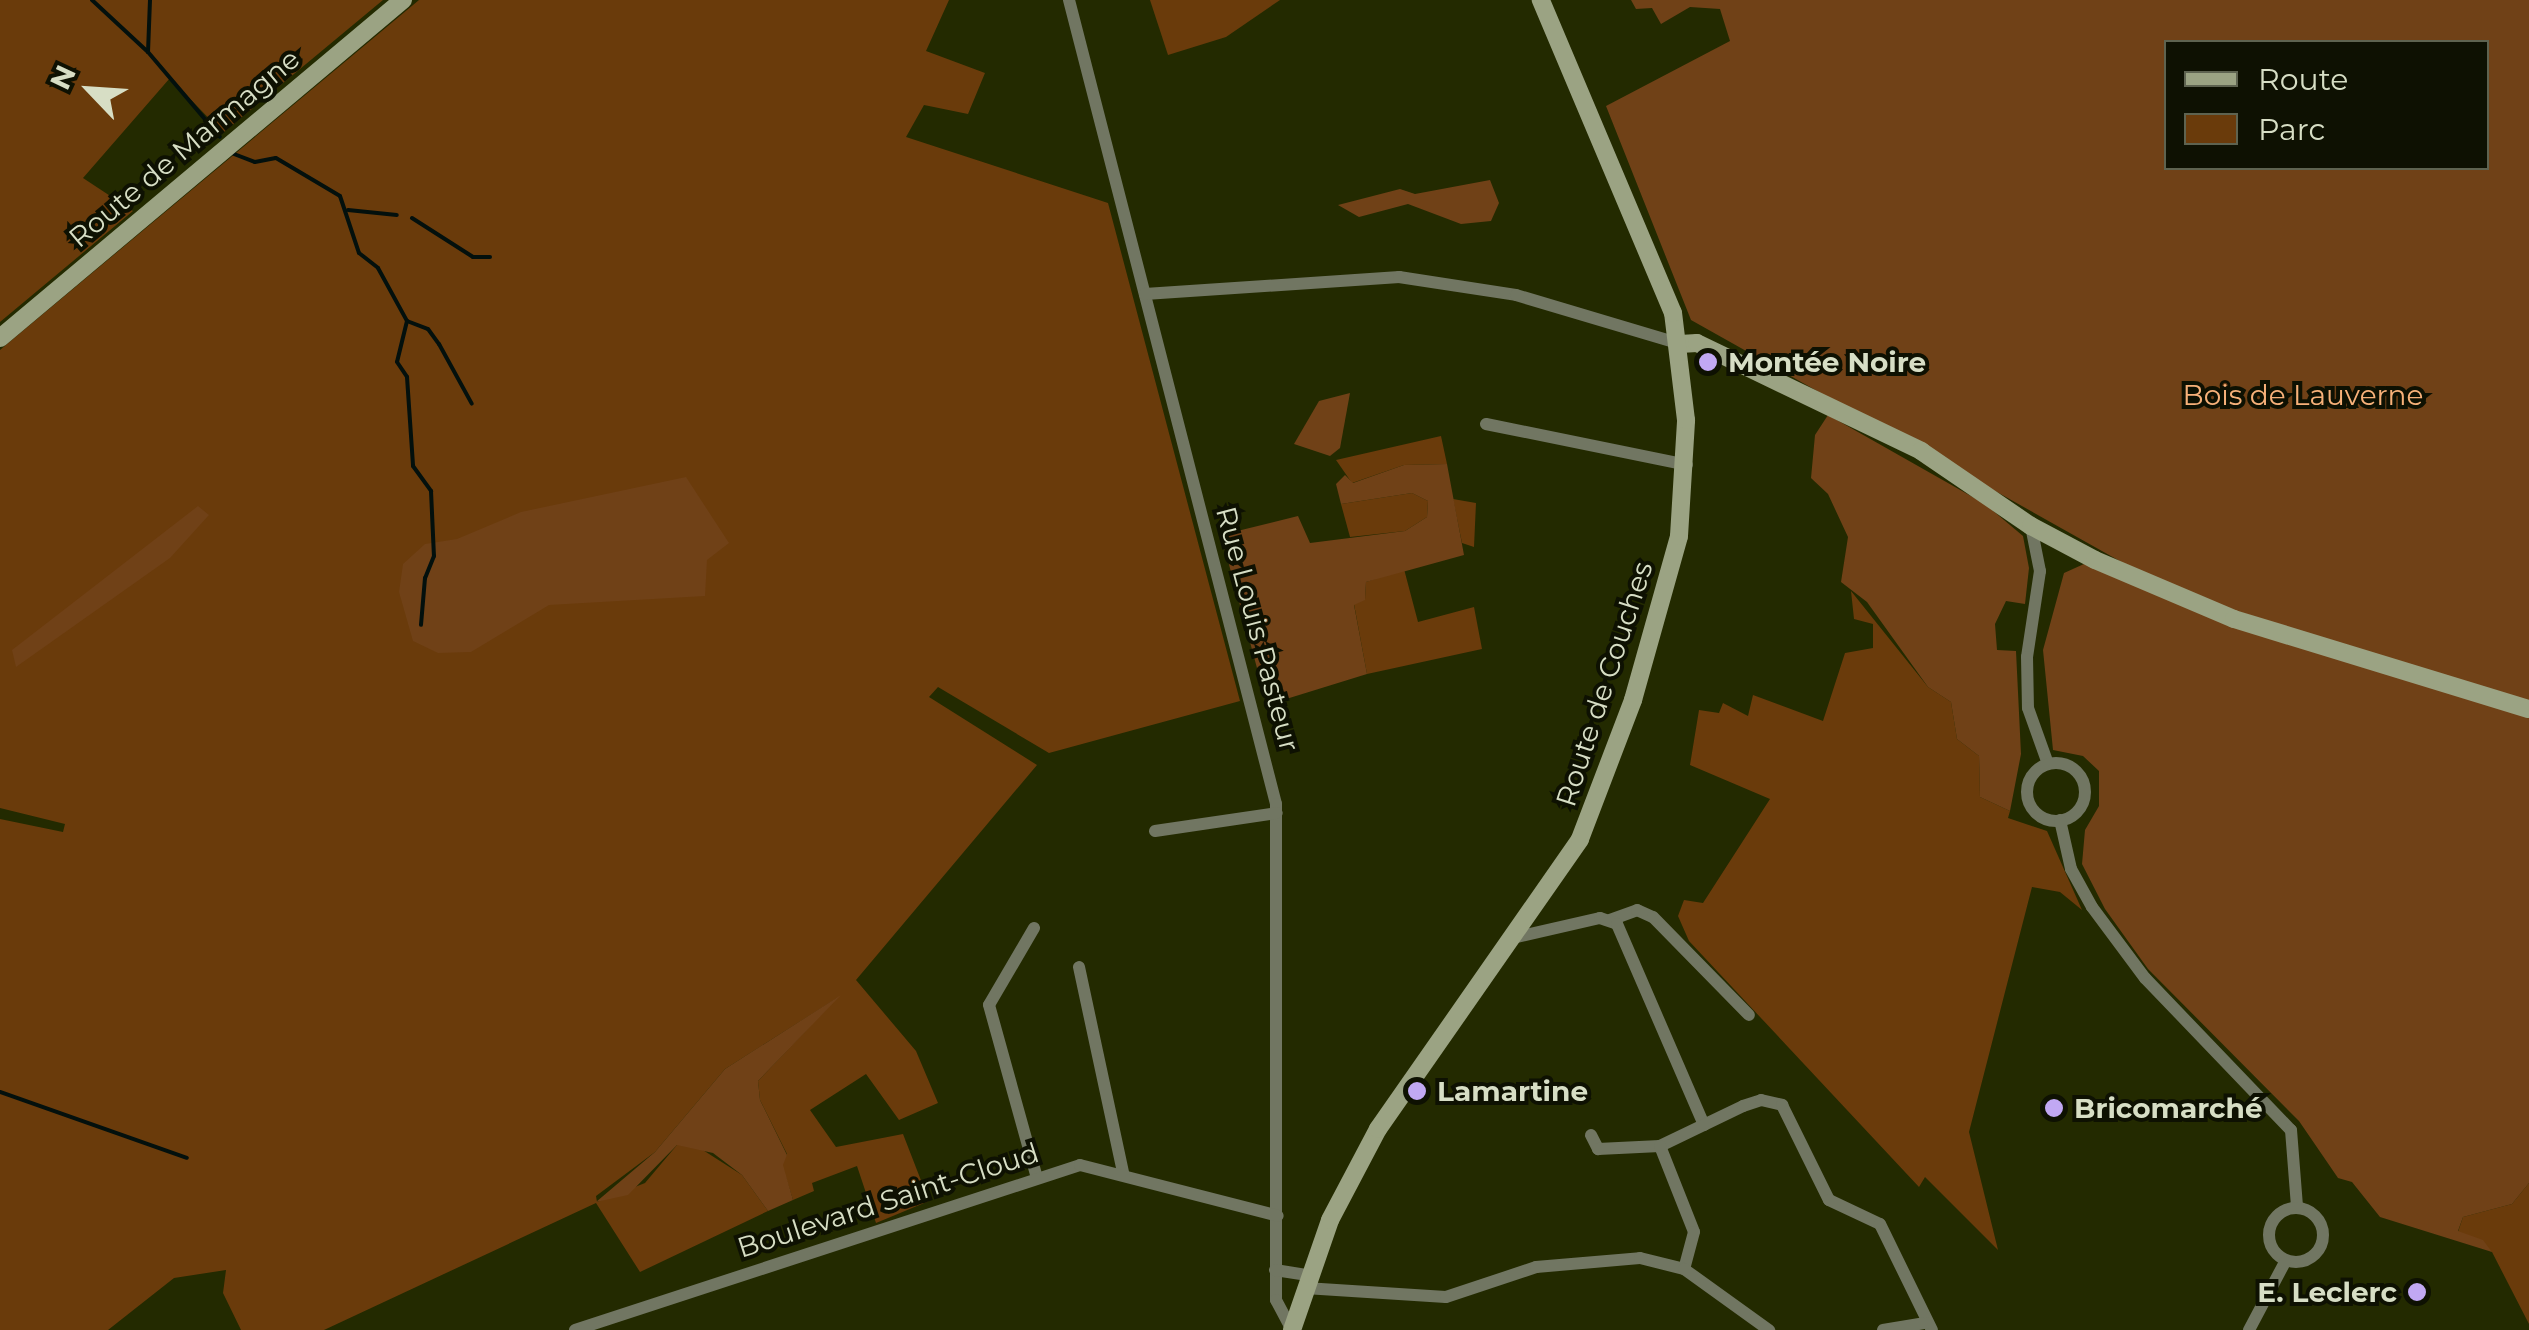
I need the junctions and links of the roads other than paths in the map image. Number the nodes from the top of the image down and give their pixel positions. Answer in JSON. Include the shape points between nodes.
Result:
{"nodes":[{"id":1,"x":403,"y":0,"type":"edge"},
{"id":2,"x":1069,"y":0,"type":"edge"},
{"id":3,"x":1541,"y":0,"type":"edge"},
{"id":4,"x":1145,"y":294,"type":"junction"},
{"id":5,"x":0,"y":338,"type":"edge"},
{"id":6,"x":1680,"y":344,"type":"junction"},
{"id":7,"x":1486,"y":424,"type":"dead end"},
{"id":8,"x":1687,"y":464,"type":"junction"},
{"id":9,"x":2032,"y":526,"type":"junction"},
{"id":10,"x":2529,"y":709,"type":"edge"},
{"id":11,"x":2048,"y":764,"type":"junction"},
{"id":12,"x":1277,"y":813,"type":"junction"},
{"id":13,"x":2060,"y":820,"type":"junction"},
{"id":14,"x":1155,"y":831,"type":"dead end"},
{"id":15,"x":1610,"y":920,"type":"junction"},
{"id":16,"x":1034,"y":928,"type":"dead end"},
{"id":17,"x":1517,"y":936,"type":"junction"},
{"id":18,"x":1079,"y":967,"type":"dead end"},
{"id":19,"x":1750,"y":1015,"type":"dead end"},
{"id":20,"x":1704,"y":1125,"type":"junction"},
{"id":21,"x":1591,"y":1136,"type":"dead end"},
{"id":22,"x":1660,"y":1146,"type":"junction"},
{"id":23,"x":1123,"y":1172,"type":"junction"},
{"id":24,"x":1036,"y":1175,"type":"junction"},
{"id":25,"x":2297,"y":1208,"type":"junction"},
{"id":26,"x":1278,"y":1216,"type":"junction"},
{"id":27,"x":2286,"y":1262,"type":"junction"},
{"id":28,"x":1684,"y":1269,"type":"junction"},
{"id":29,"x":1276,"y":1270,"type":"junction"},
{"id":30,"x":1307,"y":1282,"type":"junction"},
{"id":31,"x":1276,"y":1286,"type":"junction"},
{"id":32,"x":1297,"y":1310,"type":"junction"},
{"id":33,"x":1928,"y":1327,"type":"edge"},
{"id":34,"x":574,"y":1330,"type":"edge"},
{"id":35,"x":1292,"y":1330,"type":"edge"},
{"id":36,"x":1769,"y":1330,"type":"edge"},
{"id":37,"x":1884,"y":1330,"type":"edge"},
{"id":38,"x":2248,"y":1330,"type":"edge"}],
"edges":[{"from":1,"to":5,"type":"main road","name":"Route de Marmagne"},
{"from":2,"to":4,"type":"street","name":"Rue Louis Pasteur"},
{"from":3,"to":6,"type":"main road","name":"Route de Couches","via":[[1632,206]]},
{"from":4,"to":6,"type":"street","via":[[1399,276],[1516,295]]},
{"from":4,"to":12,"type":"street","name":"Rue Louis Pasteur"},
{"from":6,"to":8,"type":"main road","name":"Route de Couches"},
{"from":6,"to":9,"type":"main road","via":[[1697,343],[1921,451]]},
{"from":7,"to":8,"type":"street"},
{"from":8,"to":17,"type":"main road","name":"Route de Couches","via":[[1672,570],[1600,791],[1570,858]]},
{"from":9,"to":10,"type":"main road","via":[[2234,619]]},
{"from":9,"to":11,"type":"street","via":[[2040,571],[2027,656],[2028,708]]},
{"from":11,"to":13,"type":"street","via":[[2030,780],[2027,797],[2043,818]]},
{"from":11,"to":13,"type":"street","via":[[2069,766],[2085,790],[2079,809]]},
{"from":12,"to":14,"type":"street"},
{"from":12,"to":26,"type":"street","name":"Rue Louis Pasteur"},
{"from":13,"to":25,"type":"street","via":[[2070,870],[2102,921],[2145,978],[2291,1130]]},
{"from":15,"to":17,"type":"street"},
{"from":15,"to":19,"type":"street","via":[[1637,910],[1653,917]]},
{"from":15,"to":20,"type":"street","via":[[1621,930]]},
{"from":16,"to":24,"type":"street","via":[[989,1005]]},
{"from":17,"to":30,"type":"main road","name":"Route de Couches","via":[[1378,1129],[1330,1220]]},
{"from":18,"to":23,"type":"street"},
{"from":20,"to":22,"type":"street"},
{"from":20,"to":33,"type":"street","via":[[1761,1100],[1782,1105],[1829,1200],[1880,1224]]},
{"from":21,"to":22,"type":"street","via":[[1598,1149]]},
{"from":22,"to":28,"type":"street","via":[[1694,1232]]},
{"from":23,"to":24,"type":"street","name":"Boulevard Saint-Cloud","via":[[1080,1165]]},
{"from":23,"to":26,"type":"street","name":"Boulevard Saint-Cloud"},
{"from":24,"to":34,"type":"street","name":"Boulevard Saint-Cloud"},
{"from":25,"to":27,"type":"street","via":[[2282,1211],[2269,1228],[2272,1251]]},
{"from":25,"to":27,"type":"street","via":[[2317,1217],[2324,1238],[2310,1260]]},
{"from":26,"to":29,"type":"street","name":"Rue Louis Pasteur"},
{"from":27,"to":38,"type":"street"},
{"from":28,"to":30,"type":"street","via":[[1640,1258],[1536,1267],[1432,1298]]},
{"from":28,"to":36,"type":"street"},
{"from":29,"to":30,"type":"street"},
{"from":29,"to":31,"type":"street","name":"Rue Louis Pasteur"},
{"from":30,"to":32,"type":"main road","name":"Route de Couches"},
{"from":31,"to":32,"type":"street"},
{"from":31,"to":35,"type":"street","name":"Rue Louis Pasteur"},
{"from":32,"to":35,"type":"main road","name":"Route de Couches"},
{"from":33,"to":37,"type":"street"}]}
